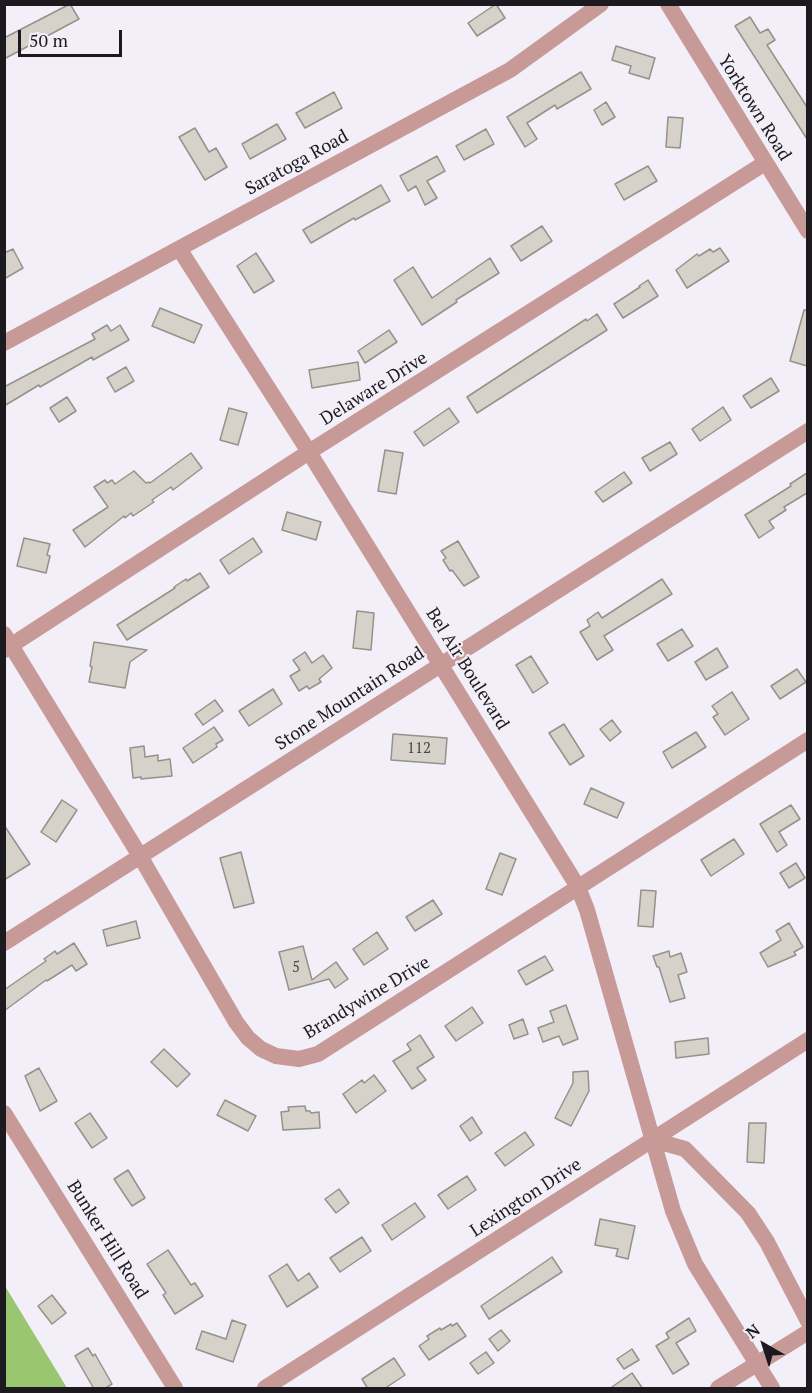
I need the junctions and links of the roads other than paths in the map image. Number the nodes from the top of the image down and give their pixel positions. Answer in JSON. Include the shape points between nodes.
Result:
{"nodes":[{"id":1,"x":601,"y":4,"type":"edge"},
{"id":2,"x":668,"y":4,"type":"edge"},
{"id":3,"x":765,"y":163,"type":"junction"},
{"id":4,"x":807,"y":231,"type":"edge"},
{"id":5,"x":180,"y":250,"type":"junction"},
{"id":6,"x":4,"y":343,"type":"edge"},
{"id":7,"x":807,"y":431,"type":"edge"},
{"id":8,"x":309,"y":452,"type":"junction"},
{"id":9,"x":7,"y":643,"type":"edge"},
{"id":10,"x":441,"y":664,"type":"junction"},
{"id":11,"x":807,"y":740,"type":"edge"},
{"id":12,"x":140,"y":856,"type":"junction"},
{"id":13,"x":578,"y":887,"type":"junction"},
{"id":14,"x":4,"y":942,"type":"edge"},
{"id":15,"x":807,"y":1040,"type":"edge"},
{"id":16,"x":4,"y":1113,"type":"edge"},
{"id":17,"x":653,"y":1140,"type":"junction"},
{"id":18,"x":807,"y":1321,"type":"edge"},
{"id":19,"x":807,"y":1332,"type":"edge"},
{"id":20,"x":757,"y":1364,"type":"junction"},
{"id":21,"x":175,"y":1389,"type":"edge"},
{"id":22,"x":265,"y":1389,"type":"edge"},
{"id":23,"x":718,"y":1389,"type":"edge"},
{"id":24,"x":772,"y":1389,"type":"edge"}],
"edges":[{"from":1,"to":5,"type":"street","name":"Saratoga Road","via":[[510,70]]},
{"from":2,"to":3,"type":"street","name":"Yorktown Road"},
{"from":3,"to":4,"type":"street","name":"Yorktown Road"},
{"from":3,"to":8,"type":"street","name":"Delaware Drive"},
{"from":5,"to":6,"type":"street","name":"Saratoga Road"},
{"from":5,"to":8,"type":"street","name":"Bel Air Boulevard"},
{"from":7,"to":10,"type":"street","name":"Stone Mountain Road"},
{"from":8,"to":9,"type":"street","name":"Delaware Drive"},
{"from":8,"to":10,"type":"street","name":"Bel Air Boulevard"},
{"from":9,"to":12,"type":"street","name":"Brandywine Drive"},
{"from":10,"to":12,"type":"street","name":"Stone Mountain Road"},
{"from":10,"to":13,"type":"street","name":"Bel Air Boulevard"},
{"from":11,"to":13,"type":"street","name":"Brandywine Drive"},
{"from":12,"to":13,"type":"street","name":"Brandywine Drive","via":[[242,1030],[268,1053],[299,1059],[318,1054],[344,1038]]},
{"from":12,"to":14,"type":"street","name":"Stone Mountain Road"},
{"from":13,"to":17,"type":"street","name":"Bel Air Boulevard"},
{"from":15,"to":17,"type":"street","name":"Lexington Drive"},
{"from":16,"to":21,"type":"street","name":"Bunker Hill Road"},
{"from":17,"to":18,"type":"street","via":[[685,1149],[748,1213]]},
{"from":17,"to":20,"type":"street","name":"Bel Air Boulevard","via":[[673,1211],[695,1264]]},
{"from":17,"to":22,"type":"street","name":"Lexington Drive"},
{"from":19,"to":20,"type":"street"},
{"from":20,"to":23,"type":"street"},
{"from":20,"to":24,"type":"street","name":"Bel Air Boulevard"}]}
